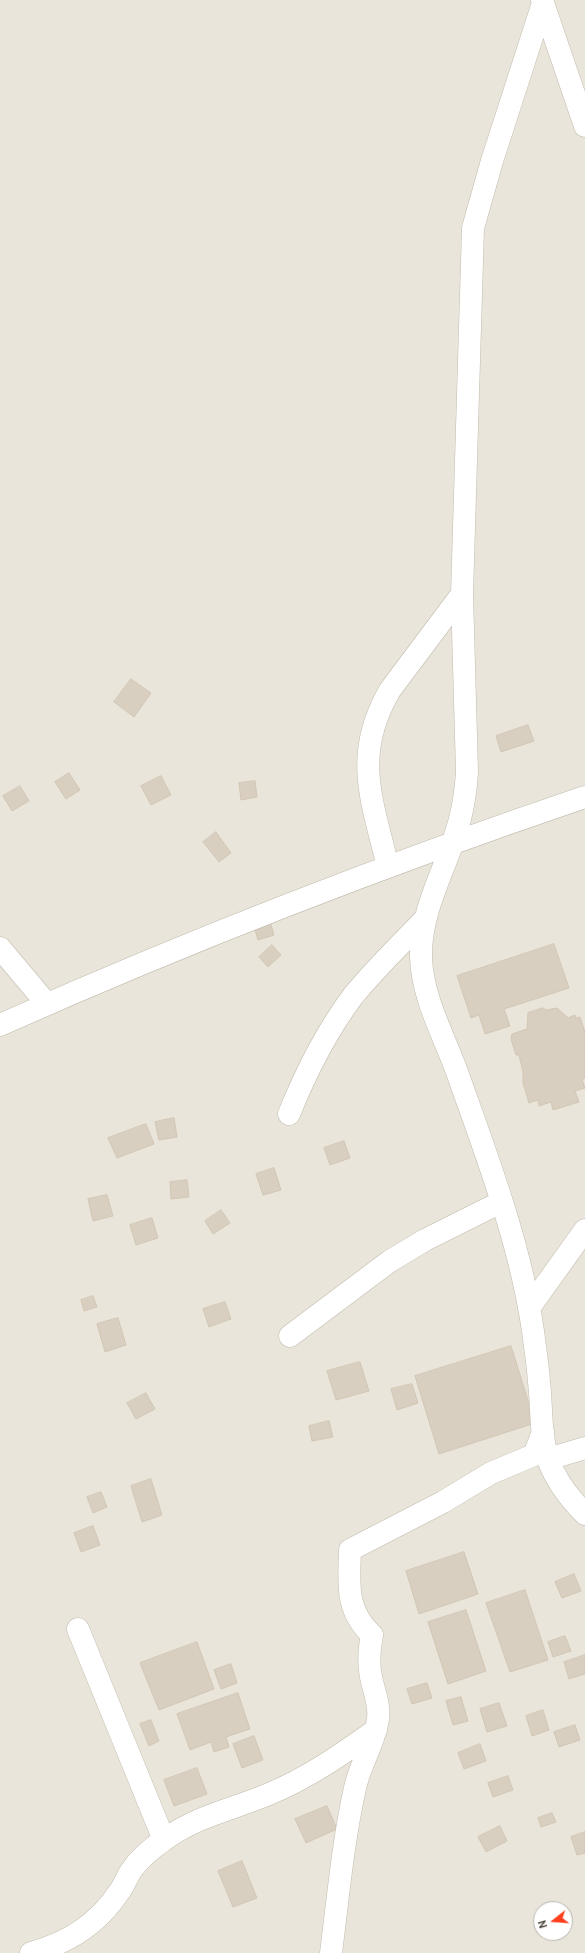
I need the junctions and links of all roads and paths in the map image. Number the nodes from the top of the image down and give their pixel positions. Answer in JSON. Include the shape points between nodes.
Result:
{"nodes":[{"id":1,"x":543,"y":2,"type":"edge"},
{"id":2,"x":585,"y":126,"type":"edge"},
{"id":3,"x":462,"y":594,"type":"junction"},
{"id":4,"x":585,"y":797,"type":"edge"},
{"id":5,"x":451,"y":844,"type":"junction"},
{"id":6,"x":388,"y":867,"type":"junction"},
{"id":7,"x":424,"y":920,"type":"junction"},
{"id":8,"x":0,"y":948,"type":"edge"},
{"id":9,"x":47,"y":1004,"type":"junction"},
{"id":10,"x":0,"y":1025,"type":"edge"},
{"id":11,"x":289,"y":1114,"type":"dead end"},
{"id":12,"x":501,"y":1202,"type":"junction"},
{"id":13,"x":585,"y":1230,"type":"edge"},
{"id":14,"x":529,"y":1308,"type":"junction"},
{"id":15,"x":290,"y":1336,"type":"dead end"},
{"id":16,"x":543,"y":1432,"type":"junction"},
{"id":17,"x":585,"y":1448,"type":"edge"},
{"id":18,"x":548,"y":1460,"type":"junction"},
{"id":19,"x":585,"y":1514,"type":"edge"},
{"id":20,"x":78,"y":1629,"type":"dead end"},
{"id":21,"x":377,"y":1729,"type":"junction"},
{"id":22,"x":164,"y":1840,"type":"junction"},
{"id":23,"x":31,"y":1953,"type":"edge"},
{"id":24,"x":331,"y":1953,"type":"edge"}],
"edges":[{"from":1,"to":2,"type":"street"},
{"from":1,"to":3,"type":"street","via":[[473,228]]},
{"from":3,"to":5,"type":"street","via":[[467,772],[460,820]]},
{"from":3,"to":6,"type":"street","via":[[390,690],[380,706],[369,742],[368,778]]},
{"from":4,"to":5,"type":"street"},
{"from":5,"to":6,"type":"street"},
{"from":5,"to":7,"type":"street"},
{"from":6,"to":9,"type":"street","via":[[207,937]]},
{"from":7,"to":11,"type":"street","via":[[353,996],[317,1053]]},
{"from":7,"to":12,"type":"street","via":[[421,959],[427,990],[468,1101]]},
{"from":8,"to":9,"type":"street"},
{"from":9,"to":10,"type":"street"},
{"from":12,"to":14,"type":"street"},
{"from":12,"to":15,"type":"street","via":[[425,1240],[390,1261]]},
{"from":13,"to":14,"type":"street"},
{"from":14,"to":16,"type":"street"},
{"from":16,"to":18,"type":"street"},
{"from":16,"to":21,"type":"street","via":[[534,1455],[491,1473],[443,1502],[350,1550],[348,1593],[362,1626],[372,1635],[369,1665],[378,1705]]},
{"from":17,"to":18,"type":"street"},
{"from":18,"to":19,"type":"street","via":[[563,1487]]},
{"from":20,"to":22,"type":"street"},
{"from":21,"to":22,"type":"street","via":[[340,1756],[301,1778],[270,1794],[204,1817]]},
{"from":21,"to":24,"type":"street","via":[[365,1754],[355,1786]]},
{"from":22,"to":23,"type":"street","via":[[131,1870],[120,1892],[105,1911],[87,1927],[67,1940]]}]}
